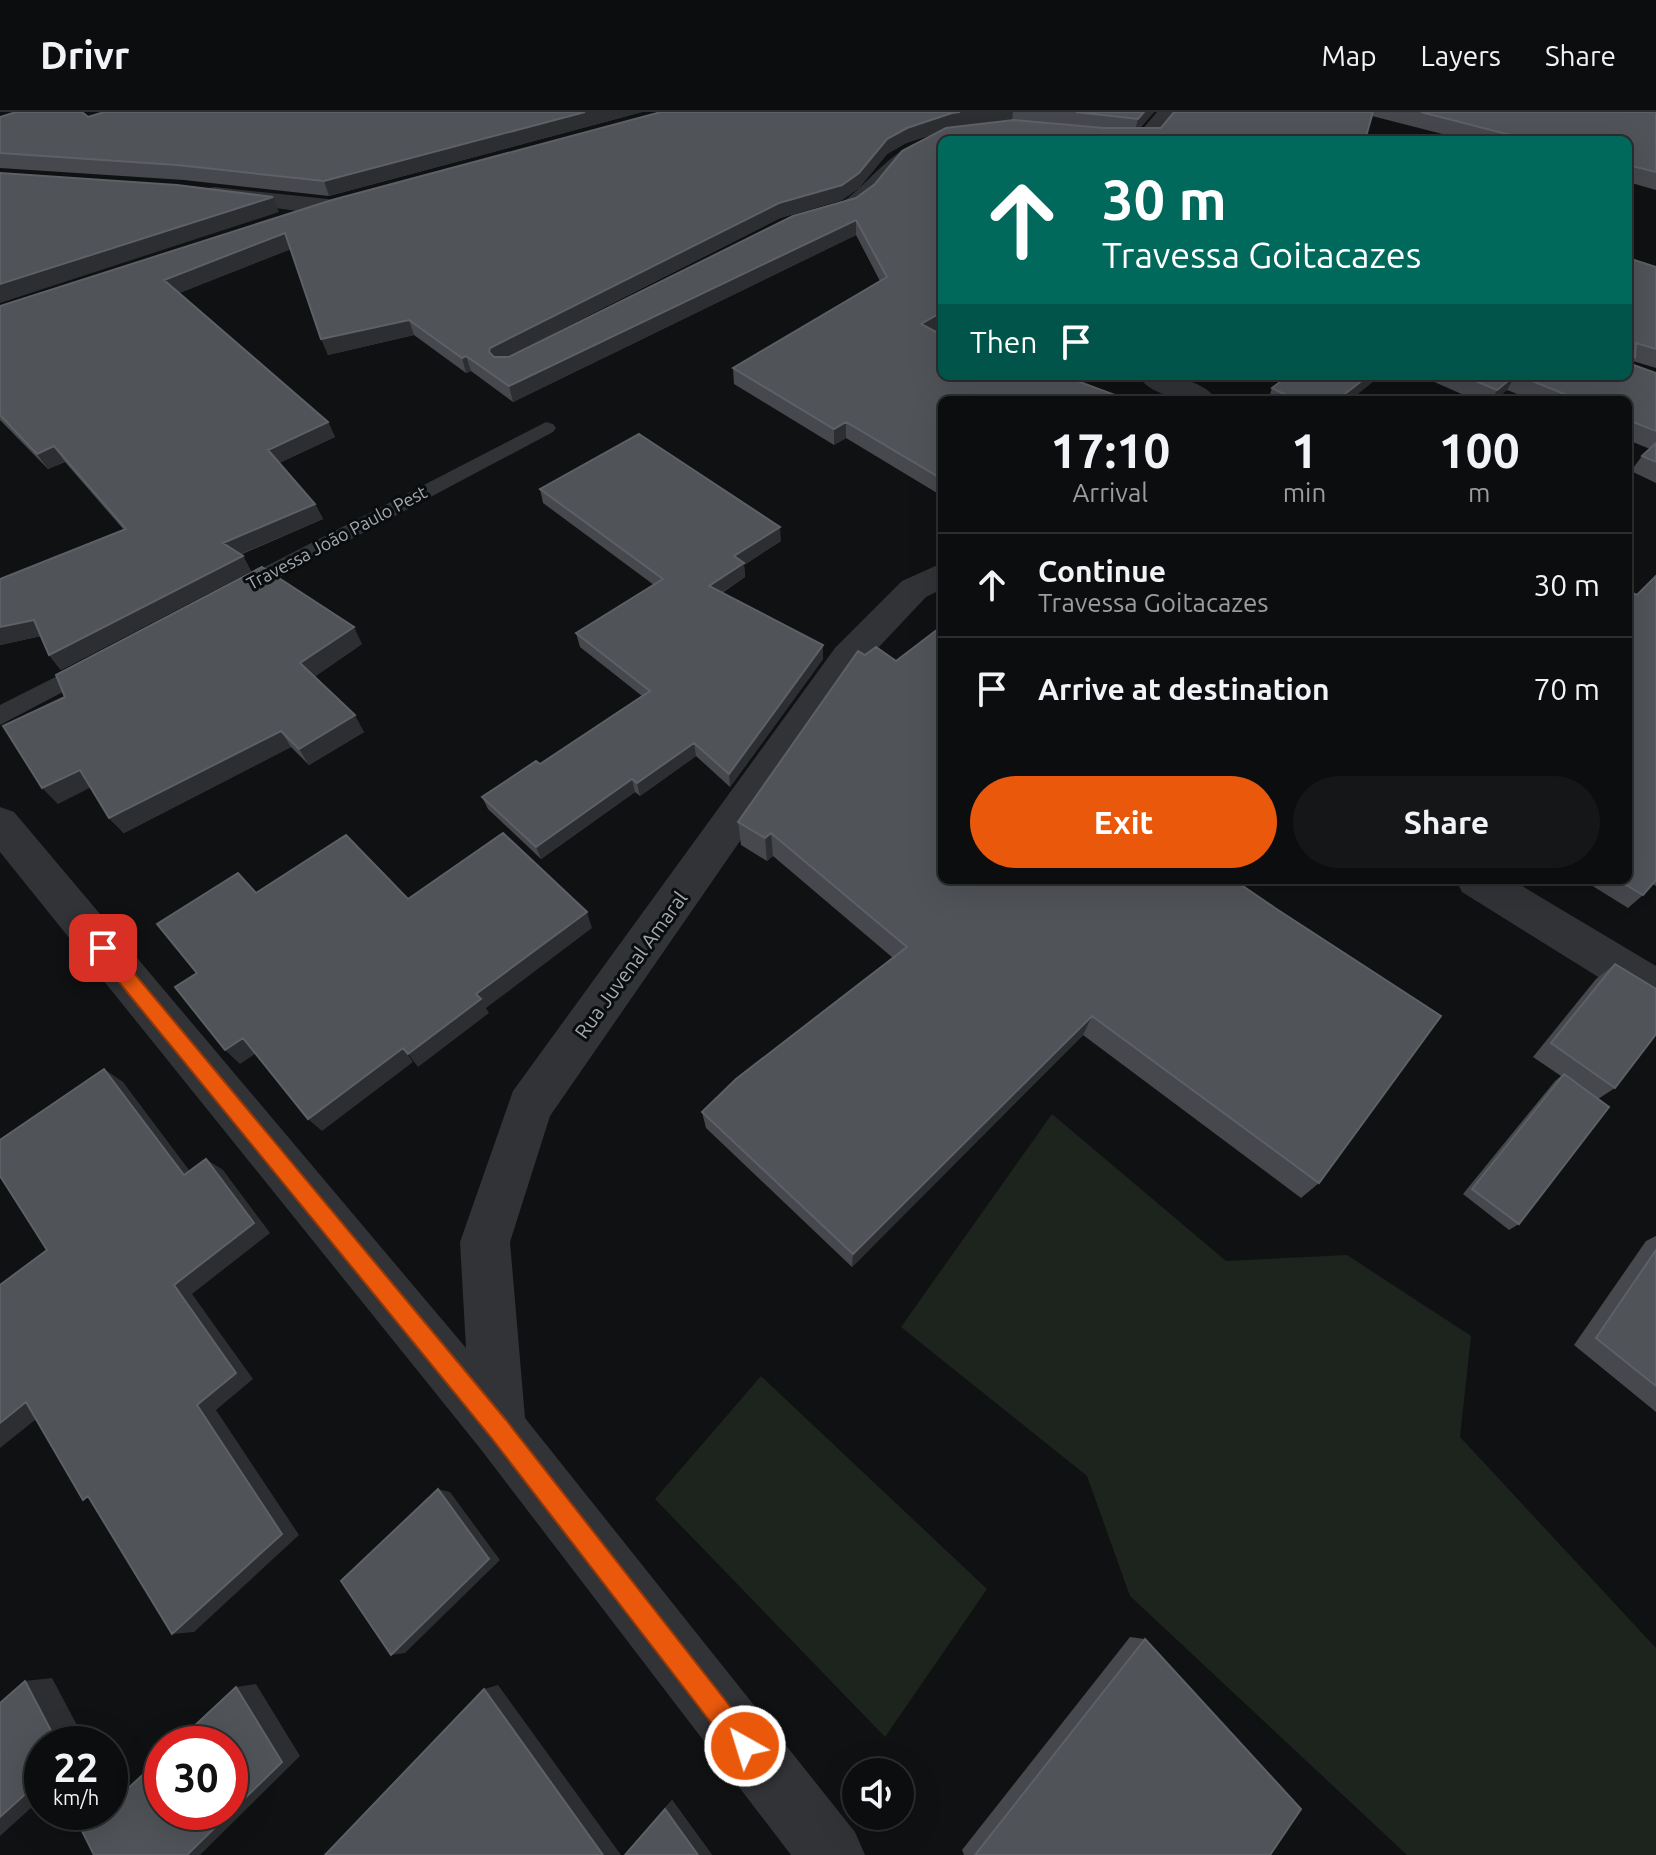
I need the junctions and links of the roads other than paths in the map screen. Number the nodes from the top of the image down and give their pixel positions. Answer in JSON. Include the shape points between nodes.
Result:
{"nodes":[{"id":1,"x":1169,"y":112,"type":"edge"},
{"id":2,"x":1148,"y":136,"type":"edge"},
{"id":3,"x":938,"y":144,"type":"edge"},
{"id":4,"x":184,"y":190,"type":"edge"},
{"id":5,"x":328,"y":207,"type":"edge"},
{"id":6,"x":823,"y":217,"type":"edge"},
{"id":7,"x":1161,"y":380,"type":"edge"},
{"id":8,"x":1194,"y":396,"type":"edge"},
{"id":9,"x":546,"y":428,"type":"dead end"},
{"id":10,"x":938,"y":576,"type":"edge"},
{"id":11,"x":224,"y":597,"type":"edge"},
{"id":12,"x":112,"y":656,"type":"edge"},
{"id":13,"x":0,"y":716,"type":"edge"},
{"id":14,"x":1,"y":827,"type":"edge"},
{"id":15,"x":1484,"y":884,"type":"edge"},
{"id":16,"x":1656,"y":989,"type":"edge"},
{"id":17,"x":498,"y":1428,"type":"junction"},
{"id":18,"x":832,"y":1855,"type":"edge"}],
"edges":[{"from":1,"to":2,"type":"street"},
{"from":3,"to":6,"type":"lane","via":[[920,145],[894,159],[863,197]]},
{"from":4,"to":5,"type":"street"},
{"from":7,"to":8,"type":"street"},
{"from":9,"to":11,"type":"lane","name":"Travessa João Paulo Pest"},
{"from":10,"to":17,"type":"street","name":"Rua Juvenal Amaral","via":[[914,589],[848,657],[530,1106],[485,1242]]},
{"from":12,"to":13,"type":"lane"},
{"from":14,"to":17,"type":"street"},
{"from":15,"to":16,"type":"street"},
{"from":17,"to":18,"type":"street"}]}
